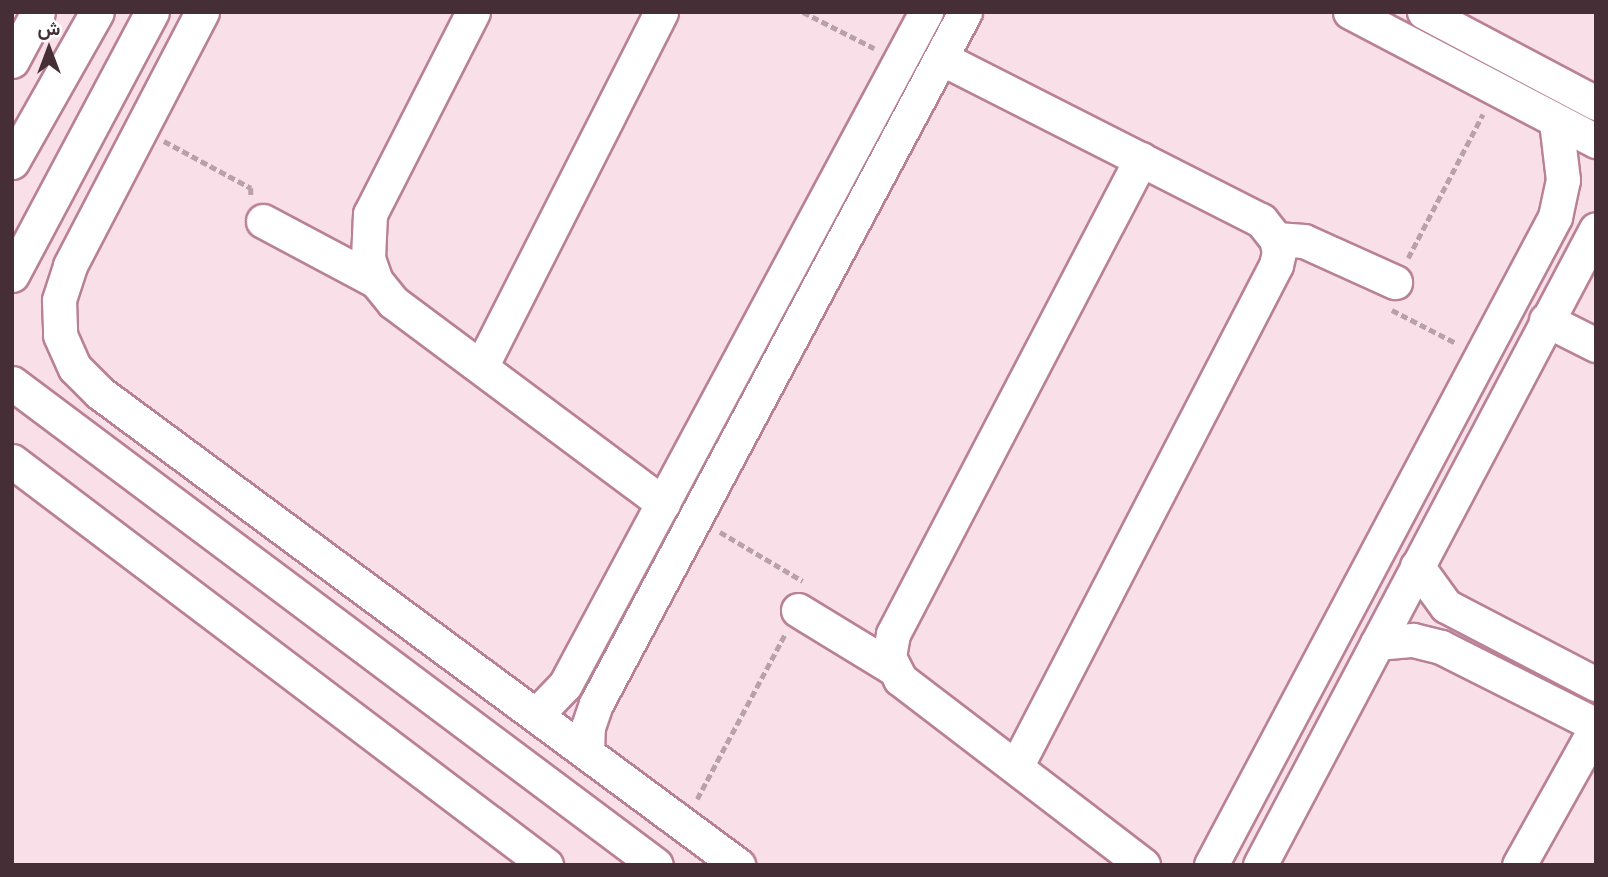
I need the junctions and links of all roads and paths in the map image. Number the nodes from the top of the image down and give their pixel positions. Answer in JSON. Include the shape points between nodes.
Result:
{"nodes":[{"id":1,"x":38,"y":12,"type":"edge"},
{"id":2,"x":152,"y":12,"type":"edge"},
{"id":3,"x":202,"y":12,"type":"edge"},
{"id":4,"x":473,"y":12,"type":"edge"},
{"id":5,"x":661,"y":12,"type":"edge"},
{"id":6,"x":803,"y":12,"type":"edge"},
{"id":7,"x":926,"y":12,"type":"edge"},
{"id":8,"x":965,"y":12,"type":"edge"},
{"id":9,"x":1350,"y":12,"type":"edge"},
{"id":10,"x":1424,"y":12,"type":"edge"},
{"id":11,"x":89,"y":27,"type":"edge"},
{"id":12,"x":941,"y":58,"type":"junction"},
{"id":13,"x":127,"y":60,"type":"junction"},
{"id":14,"x":12,"y":61,"type":"edge"},
{"id":15,"x":900,"y":61,"type":"junction"},
{"id":16,"x":1496,"y":89,"type":"junction"},
{"id":17,"x":1596,"y":103,"type":"edge"},
{"id":18,"x":1556,"y":121,"type":"junction"},
{"id":19,"x":142,"y":129,"type":"junction"},
{"id":20,"x":1596,"y":141,"type":"edge"},
{"id":21,"x":1141,"y":159,"type":"junction"},
{"id":22,"x":12,"y":162,"type":"edge"},
{"id":23,"x":263,"y":221,"type":"joint"},
{"id":24,"x":1596,"y":229,"type":"edge"},
{"id":25,"x":1276,"y":239,"type":"junction"},
{"id":26,"x":12,"y":275,"type":"edge"},
{"id":27,"x":376,"y":281,"type":"junction"},
{"id":28,"x":1395,"y":282,"type":"joint"},
{"id":29,"x":1546,"y":320,"type":"junction"},
{"id":30,"x":1596,"y":345,"type":"edge"},
{"id":31,"x":481,"y":367,"type":"junction"},
{"id":32,"x":12,"y":383,"type":"edge"},
{"id":33,"x":12,"y":461,"type":"edge"},
{"id":34,"x":663,"y":503,"type":"junction"},
{"id":35,"x":695,"y":518,"type":"junction"},
{"id":36,"x":1417,"y":566,"type":"junction"},
{"id":37,"x":798,"y":610,"type":"junction"},
{"id":38,"x":1377,"y":643,"type":"junction"},
{"id":39,"x":892,"y":668,"type":"junction"},
{"id":40,"x":1596,"y":684,"type":"edge"},
{"id":41,"x":536,"y":715,"type":"junction"},
{"id":42,"x":1596,"y":726,"type":"edge"},
{"id":43,"x":587,"y":752,"type":"junction"},
{"id":44,"x":1016,"y":767,"type":"junction"},
{"id":45,"x":683,"y":824,"type":"junction"},
{"id":46,"x":546,"y":865,"type":"edge"},
{"id":47,"x":656,"y":865,"type":"edge"},
{"id":48,"x":738,"y":865,"type":"edge"},
{"id":49,"x":1143,"y":865,"type":"edge"},
{"id":50,"x":1211,"y":865,"type":"edge"},
{"id":51,"x":1260,"y":865,"type":"edge"},
{"id":52,"x":1519,"y":865,"type":"edge"}],
"edges":[{"from":1,"to":14,"type":"street"},
{"from":2,"to":13,"type":"street"},
{"from":3,"to":19,"type":"street"},
{"from":4,"to":27,"type":"street","via":[[370,214],[368,258]]},
{"from":5,"to":31,"type":"street"},
{"from":6,"to":15,"type":"path"},
{"from":7,"to":15,"type":"street"},
{"from":8,"to":12,"type":"street"},
{"from":9,"to":16,"type":"street"},
{"from":10,"to":17,"type":"street"},
{"from":11,"to":13,"type":"street","via":[[101,58]]},
{"from":11,"to":22,"type":"street"},
{"from":12,"to":21,"type":"street"},
{"from":12,"to":35,"type":"street"},
{"from":13,"to":26,"type":"street"},
{"from":15,"to":34,"type":"street"},
{"from":16,"to":18,"type":"street"},
{"from":16,"to":28,"type":"path"},
{"from":18,"to":20,"type":"street"},
{"from":18,"to":50,"type":"street","via":[[1563,180],[1555,218]]},
{"from":19,"to":23,"type":"path","via":[[251,188],[245,210]]},
{"from":19,"to":41,"type":"street","via":[[70,266],[59,300],[60,335],[75,368],[100,393]]},
{"from":21,"to":25,"type":"street","via":[[1261,220]]},
{"from":21,"to":39,"type":"street","via":[[893,634]]},
{"from":23,"to":27,"type":"street"},
{"from":24,"to":29,"type":"street"},
{"from":25,"to":28,"type":"street","via":[[1304,241]]},
{"from":25,"to":44,"type":"street","via":[[1276,265]]},
{"from":27,"to":31,"type":"street","via":[[393,302]]},
{"from":29,"to":30,"type":"street"},
{"from":29,"to":36,"type":"street"},
{"from":31,"to":34,"type":"street"},
{"from":32,"to":47,"type":"street"},
{"from":33,"to":46,"type":"street"},
{"from":34,"to":41,"type":"street","via":[[565,685]]},
{"from":35,"to":37,"type":"path","via":[[811,585]]},
{"from":35,"to":43,"type":"street","via":[[596,704],[588,727]]},
{"from":36,"to":38,"type":"street"},
{"from":36,"to":40,"type":"street","via":[[1446,606]]},
{"from":37,"to":39,"type":"street"},
{"from":37,"to":45,"type":"path"},
{"from":38,"to":42,"type":"street","via":[[1413,640],[1441,647]]},
{"from":38,"to":51,"type":"street"},
{"from":39,"to":44,"type":"street","via":[[900,679]]},
{"from":41,"to":43,"type":"street"},
{"from":42,"to":52,"type":"street"},
{"from":43,"to":45,"type":"street"},
{"from":44,"to":49,"type":"street"},
{"from":45,"to":48,"type":"street"}]}
